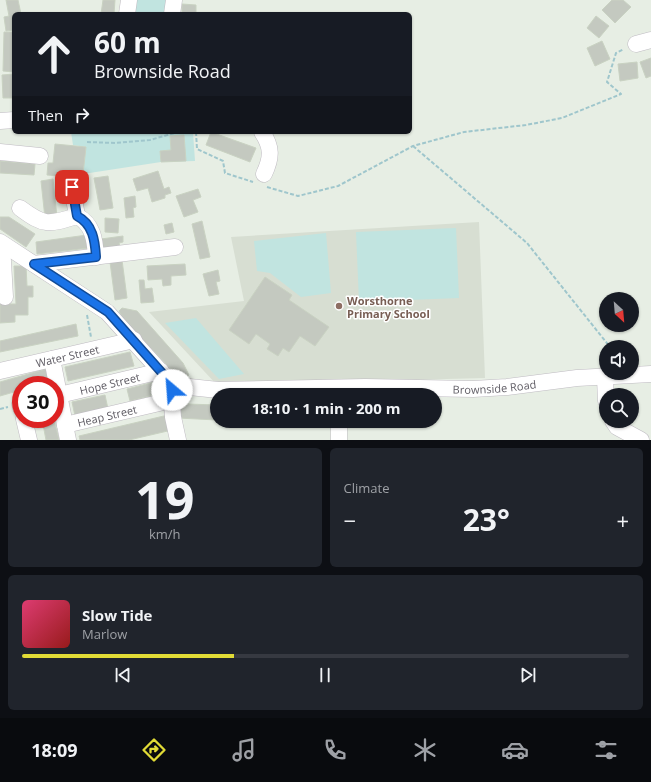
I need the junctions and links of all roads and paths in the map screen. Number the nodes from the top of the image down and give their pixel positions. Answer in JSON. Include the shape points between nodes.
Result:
{"nodes":[{"id":1,"x":129,"y":0,"type":"edge"},
{"id":2,"x":174,"y":0,"type":"edge"},
{"id":3,"x":127,"y":12,"type":"edge"},
{"id":4,"x":172,"y":12,"type":"edge"},
{"id":5,"x":643,"y":42,"type":"edge"},
{"id":6,"x":12,"y":120,"type":"edge"},
{"id":7,"x":0,"y":121,"type":"edge"},
{"id":8,"x":171,"y":134,"type":"edge"},
{"id":9,"x":196,"y":134,"type":"edge"},
{"id":10,"x":263,"y":134,"type":"edge"},
{"id":11,"x":87,"y":142,"type":"dead end"},
{"id":12,"x":413,"y":146,"type":"junction"},
{"id":13,"x":0,"y":152,"type":"edge"},
{"id":14,"x":40,"y":156,"type":"dead end"},
{"id":15,"x":260,"y":180,"type":"junction"},
{"id":16,"x":72,"y":187,"type":"dead end"},
{"id":17,"x":20,"y":208,"type":"dead end"},
{"id":18,"x":77,"y":216,"type":"junction"},
{"id":19,"x":1,"y":243,"type":"edge"},
{"id":20,"x":175,"y":247,"type":"dead end"},
{"id":21,"x":96,"y":257,"type":"junction"},
{"id":22,"x":34,"y":264,"type":"junction"},
{"id":23,"x":83,"y":296,"type":"junction"},
{"id":24,"x":5,"y":297,"type":"dead end"},
{"id":25,"x":134,"y":340,"type":"junction"},
{"id":26,"x":604,"y":340,"type":"edge"},
{"id":27,"x":94,"y":350,"type":"junction"},
{"id":28,"x":52,"y":359,"type":"junction"},
{"id":29,"x":0,"y":371,"type":"edge"},
{"id":30,"x":651,"y":374,"type":"edge"},
{"id":31,"x":166,"y":375,"type":"junction"},
{"id":32,"x":639,"y":375,"type":"edge"},
{"id":33,"x":54,"y":376,"type":"edge"},
{"id":34,"x":599,"y":378,"type":"edge"},
{"id":35,"x":210,"y":389,"type":"edge"},
{"id":36,"x":442,"y":389,"type":"edge"},
{"id":37,"x":64,"y":394,"type":"edge"},
{"id":38,"x":172,"y":400,"type":"junction"},
{"id":39,"x":26,"y":428,"type":"edge"},
{"id":40,"x":339,"y":428,"type":"edge"},
{"id":41,"x":619,"y":428,"type":"edge"},
{"id":42,"x":66,"y":433,"type":"edge"},
{"id":43,"x":29,"y":440,"type":"edge"},
{"id":44,"x":178,"y":440,"type":"edge"},
{"id":45,"x":339,"y":440,"type":"edge"},
{"id":46,"x":641,"y":440,"type":"edge"}],
"edges":[{"from":1,"to":3,"type":"street"},
{"from":2,"to":4,"type":"street"},
{"from":5,"to":12,"type":"path","via":[[616,53],[607,82],[622,94],[562,118],[464,132]]},
{"from":6,"to":7,"type":"street"},
{"from":8,"to":11,"type":"path","via":[[150,140]]},
{"from":9,"to":15,"type":"path","via":[[197,149],[223,161],[225,173]]},
{"from":10,"to":15,"type":"street","via":[[270,147],[270,160]]},
{"from":12,"to":15,"type":"path","via":[[338,186],[298,196]]},
{"from":12,"to":26,"type":"path","via":[[527,243]]},
{"from":13,"to":14,"type":"street"},
{"from":16,"to":18,"type":"street"},
{"from":17,"to":18,"type":"street","via":[[37,220],[50,223]]},
{"from":18,"to":21,"type":"street","via":[[83,219],[94,236]]},
{"from":19,"to":22,"type":"street"},
{"from":19,"to":24,"type":"street"},
{"from":20,"to":21,"type":"street"},
{"from":21,"to":22,"type":"street"},
{"from":22,"to":23,"type":"street"},
{"from":23,"to":25,"type":"street","via":[[108,312]]},
{"from":23,"to":27,"type":"path"},
{"from":25,"to":27,"type":"street","name":"Water Street"},
{"from":25,"to":31,"type":"street"},
{"from":27,"to":28,"type":"street","name":"Water Street"},
{"from":28,"to":29,"type":"street","name":"Water Street"},
{"from":28,"to":33,"type":"street"},
{"from":30,"to":32,"type":"street","name":"Brownside Road"},
{"from":31,"to":35,"type":"street","name":"Brownside Road","via":[[180,386]]},
{"from":31,"to":37,"type":"street","name":"Hope Street"},
{"from":31,"to":38,"type":"street"},
{"from":34,"to":36,"type":"street","name":"Brownside Road","via":[[577,378],[507,387]]},
{"from":38,"to":42,"type":"street","name":"Heap Street"},
{"from":38,"to":44,"type":"street"},
{"from":39,"to":43,"type":"street"},
{"from":40,"to":45,"type":"street"},
{"from":41,"to":46,"type":"street"}]}
